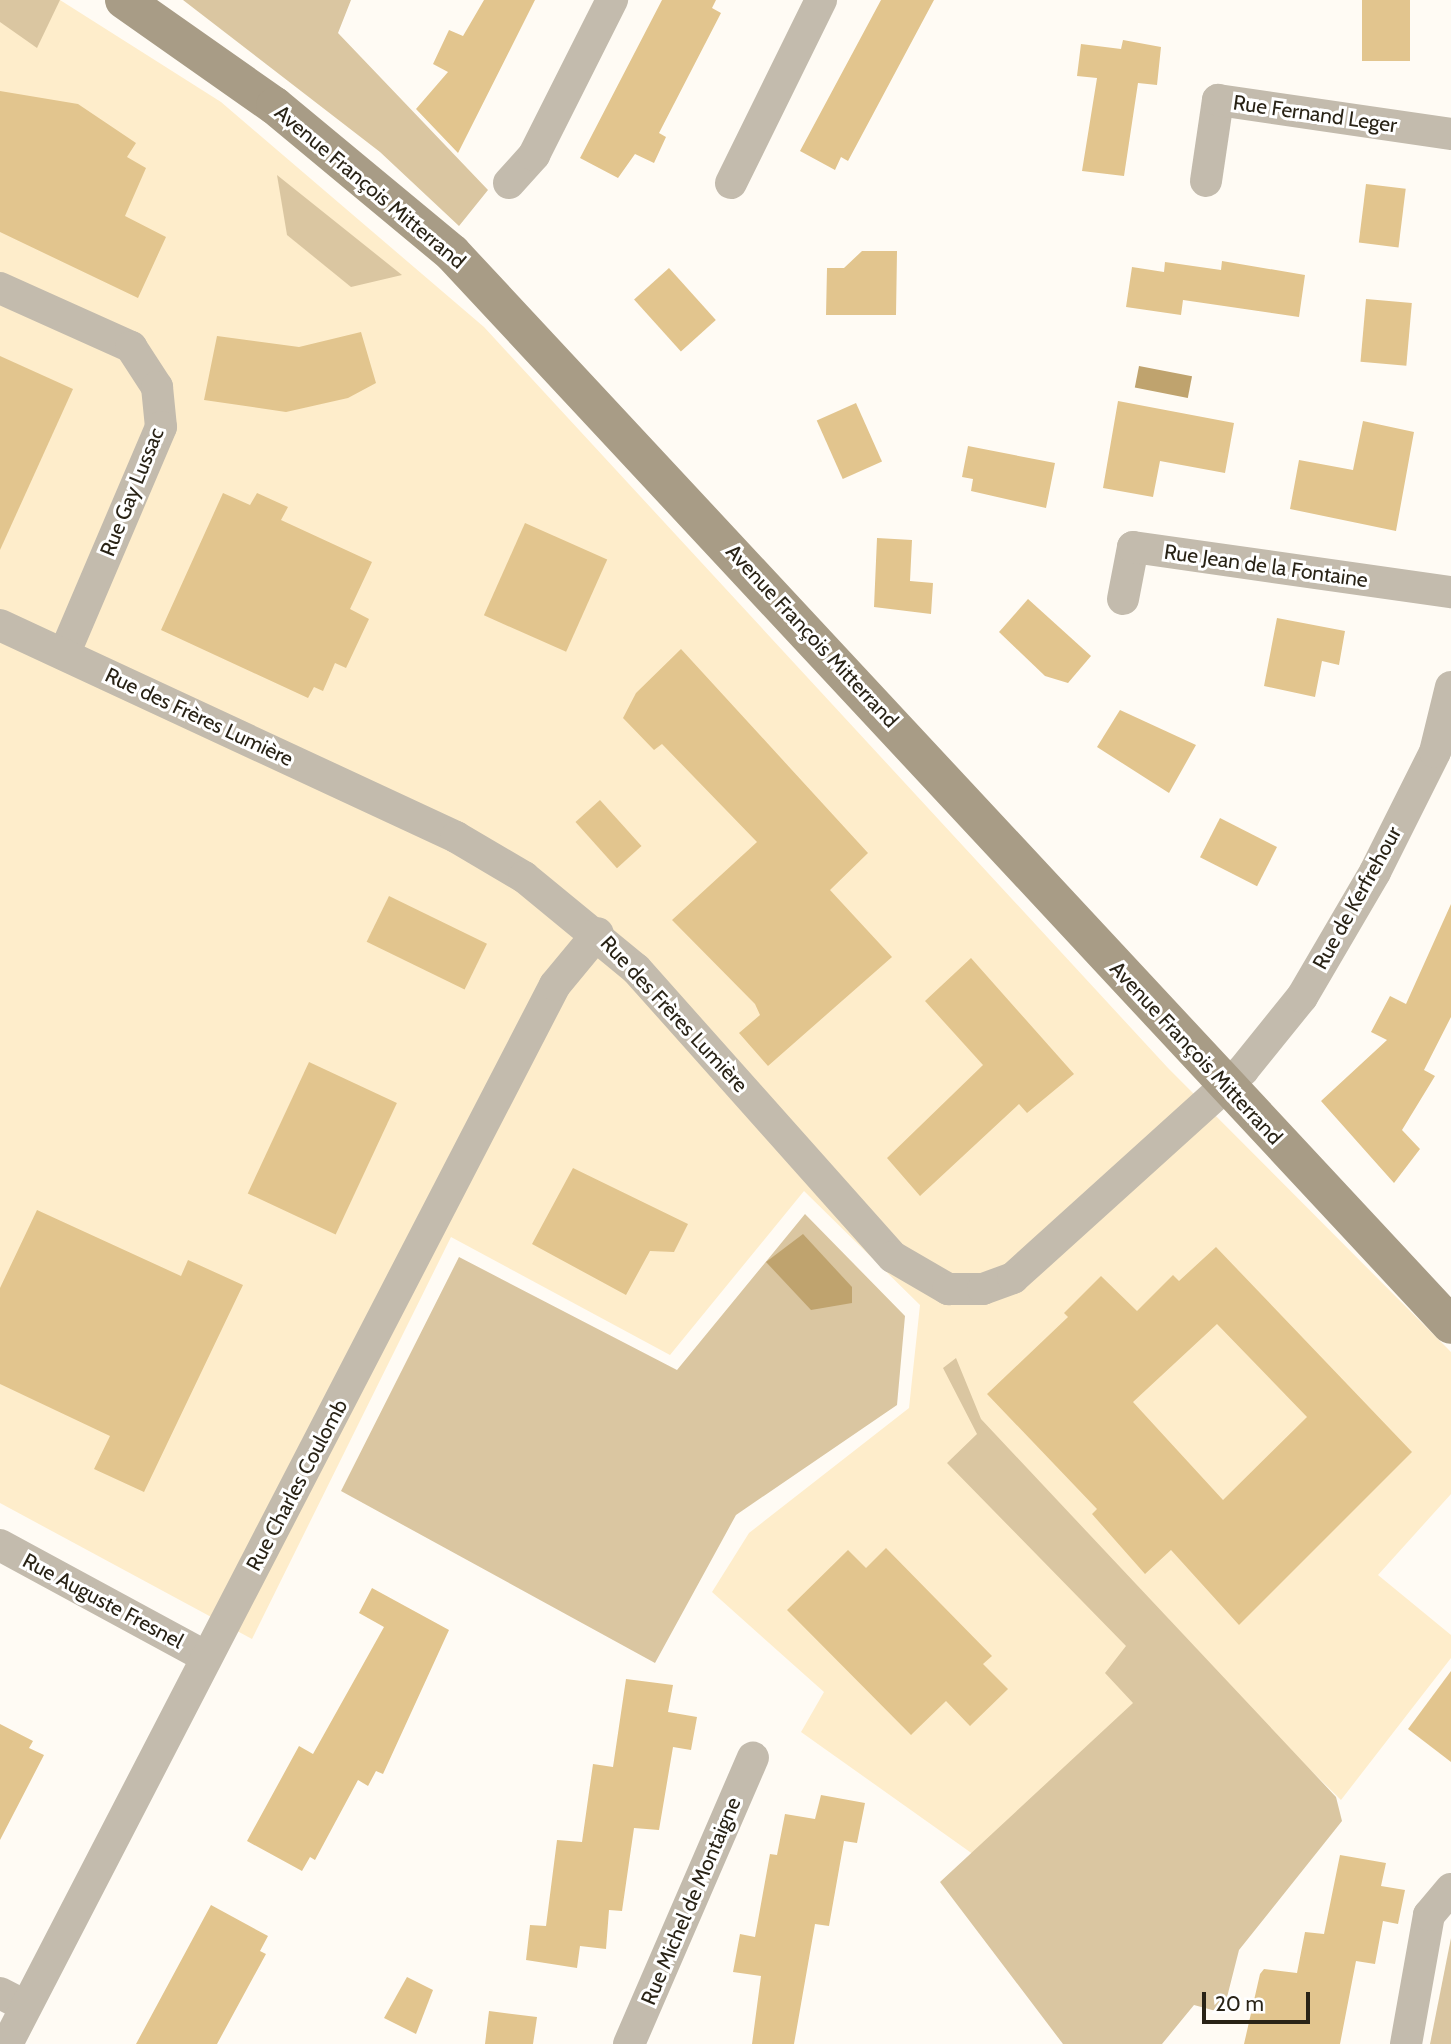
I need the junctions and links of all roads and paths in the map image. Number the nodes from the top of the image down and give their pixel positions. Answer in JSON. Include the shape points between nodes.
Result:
{"nodes":[{"id":1,"x":124,"y":0,"type":"edge"},
{"id":2,"x":612,"y":0,"type":"edge"},
{"id":3,"x":821,"y":0,"type":"edge"},
{"id":4,"x":1451,"y":134,"type":"edge"},
{"id":5,"x":1206,"y":181,"type":"dead end"},
{"id":6,"x":509,"y":183,"type":"dead end"},
{"id":7,"x":731,"y":183,"type":"dead end"},
{"id":8,"x":0,"y":288,"type":"edge"},
{"id":9,"x":1451,"y":592,"type":"edge"},
{"id":10,"x":1123,"y":599,"type":"dead end"},
{"id":11,"x":0,"y":625,"type":"edge"},
{"id":12,"x":64,"y":654,"type":"junction"},
{"id":13,"x":1451,"y":687,"type":"edge"},
{"id":14,"x":598,"y":933,"type":"junction"},
{"id":15,"x":1225,"y":1087,"type":"junction"},
{"id":16,"x":1451,"y":1325,"type":"edge"},
{"id":17,"x":0,"y":1545,"type":"edge"},
{"id":18,"x":205,"y":1657,"type":"junction"},
{"id":19,"x":753,"y":1758,"type":"dead end"},
{"id":20,"x":1451,"y":1889,"type":"edge"},
{"id":21,"x":13,"y":2000,"type":"edge"},
{"id":22,"x":7,"y":2044,"type":"edge"},
{"id":23,"x":629,"y":2044,"type":"edge"},
{"id":24,"x":1406,"y":2044,"type":"edge"}],
"edges":[{"from":1,"to":15,"type":"main road","name":"Avenue François Mitterrand","via":[[275,106],[452,253],[928,759]]},
{"from":2,"to":6,"type":"street","via":[[534,155]]},
{"from":3,"to":7,"type":"street"},
{"from":4,"to":5,"type":"street","name":"Rue Fernand Leger","via":[[1218,100]]},
{"from":8,"to":12,"type":"street","name":"Rue Gay Lussac","via":[[131,347],[157,387],[162,427]]},
{"from":9,"to":10,"type":"street","name":"Rue Jean de la Fontaine","via":[[1133,547]]},
{"from":11,"to":12,"type":"street","name":"Rue des Frères Lumière"},
{"from":12,"to":14,"type":"street","name":"Rue des Frères Lumière","via":[[456,837],[524,877]]},
{"from":13,"to":15,"type":"street","name":"Rue de Kerfrehour","via":[[1435,752],[1374,872],[1302,996]]},
{"from":14,"to":15,"type":"street","name":"Rue des Frères Lumière","via":[[893,1256],[948,1289],[983,1289],[1013,1278]]},
{"from":14,"to":18,"type":"street","name":"Rue Charles Coulomb","via":[[555,985]]},
{"from":15,"to":16,"type":"main road","name":"Avenue François Mitterrand"},
{"from":17,"to":18,"type":"street","name":"Rue Auguste Fresnel"},
{"from":18,"to":21,"type":"street","name":"Rue Charles Coulomb"},
{"from":19,"to":23,"type":"street","name":"Rue Michel de Montaigne"},
{"from":20,"to":24,"type":"street","via":[[1429,1915]]},
{"from":21,"to":22,"type":"street","name":"Rue Charles Coulomb"}]}
